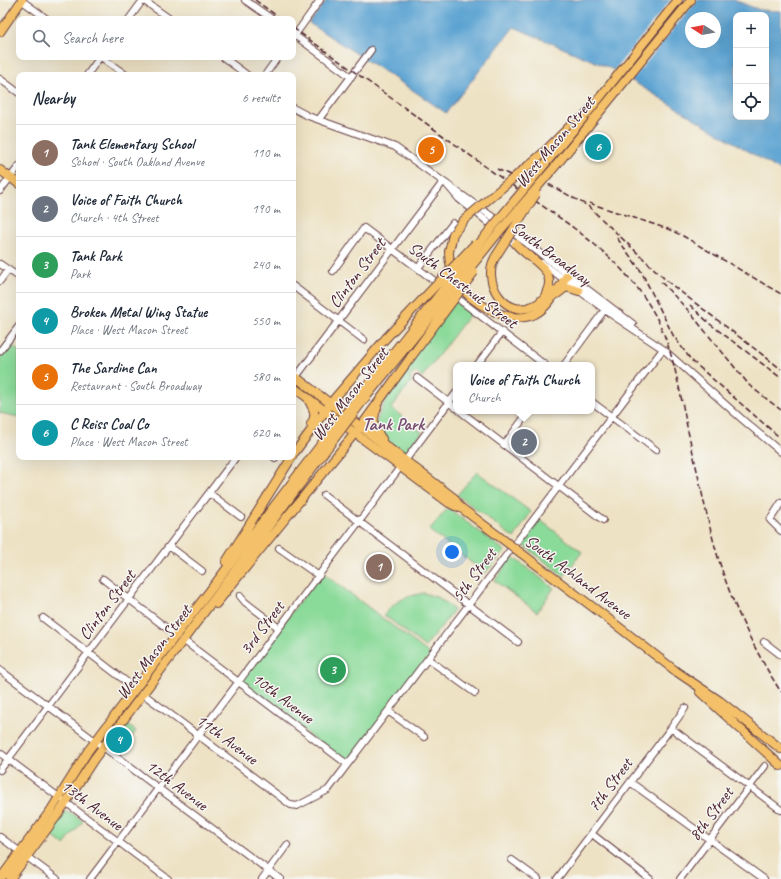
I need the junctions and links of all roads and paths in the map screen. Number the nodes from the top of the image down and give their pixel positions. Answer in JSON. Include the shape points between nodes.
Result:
{"nodes":[{"id":1,"x":22,"y":0,"type":"edge"},
{"id":2,"x":143,"y":0,"type":"edge"},
{"id":3,"x":245,"y":0,"type":"edge"},
{"id":4,"x":320,"y":0,"type":"edge"},
{"id":5,"x":678,"y":0,"type":"edge"},
{"id":6,"x":690,"y":0,"type":"edge"},
{"id":7,"x":43,"y":16,"type":"edge"},
{"id":8,"x":131,"y":16,"type":"edge"},
{"id":9,"x":166,"y":16,"type":"edge"},
{"id":10,"x":268,"y":16,"type":"edge"},
{"id":11,"x":0,"y":32,"type":"edge"},
{"id":12,"x":296,"y":33,"type":"edge"},
{"id":13,"x":296,"y":37,"type":"edge"},
{"id":14,"x":371,"y":50,"type":"dead end"},
{"id":15,"x":99,"y":60,"type":"edge"},
{"id":16,"x":105,"y":60,"type":"edge"},
{"id":17,"x":226,"y":60,"type":"edge"},
{"id":18,"x":276,"y":60,"type":"edge"},
{"id":19,"x":89,"y":72,"type":"edge"},
{"id":20,"x":122,"y":72,"type":"edge"},
{"id":21,"x":244,"y":72,"type":"edge"},
{"id":22,"x":267,"y":72,"type":"edge"},
{"id":23,"x":351,"y":77,"type":"junction"},
{"id":24,"x":0,"y":79,"type":"edge"},
{"id":25,"x":16,"y":91,"type":"edge"},
{"id":26,"x":296,"y":109,"type":"edge"},
{"id":27,"x":585,"y":116,"type":"junction"},
{"id":28,"x":319,"y":119,"type":"junction"},
{"id":29,"x":558,"y":163,"type":"junction"},
{"id":30,"x":0,"y":170,"type":"edge"},
{"id":31,"x":16,"y":170,"type":"edge"},
{"id":32,"x":10,"y":178,"type":"junction"},
{"id":33,"x":16,"y":182,"type":"edge"},
{"id":34,"x":445,"y":184,"type":"junction"},
{"id":35,"x":0,"y":191,"type":"edge"},
{"id":36,"x":453,"y":222,"type":"dead end"},
{"id":37,"x":490,"y":230,"type":"junction"},
{"id":38,"x":499,"y":232,"type":"junction"},
{"id":39,"x":516,"y":244,"type":"junction"},
{"id":40,"x":393,"y":249,"type":"junction"},
{"id":41,"x":0,"y":264,"type":"edge"},
{"id":42,"x":418,"y":268,"type":"junction"},
{"id":43,"x":8,"y":270,"type":"junction"},
{"id":44,"x":333,"y":271,"type":"dead end"},
{"id":45,"x":16,"y":276,"type":"edge"},
{"id":46,"x":564,"y":276,"type":"junction"},
{"id":47,"x":0,"y":281,"type":"edge"},
{"id":48,"x":296,"y":288,"type":"edge"},
{"id":49,"x":579,"y":291,"type":"junction"},
{"id":50,"x":544,"y":303,"type":"junction"},
{"id":51,"x":606,"y":308,"type":"junction"},
{"id":52,"x":339,"y":320,"type":"junction"},
{"id":53,"x":16,"y":330,"type":"edge"},
{"id":54,"x":502,"y":332,"type":"junction"},
{"id":55,"x":364,"y":340,"type":"dead end"},
{"id":56,"x":663,"y":349,"type":"junction"},
{"id":57,"x":0,"y":350,"type":"edge"},
{"id":58,"x":480,"y":362,"type":"edge"},
{"id":59,"x":540,"y":362,"type":"edge"},
{"id":60,"x":566,"y":362,"type":"edge"},
{"id":61,"x":296,"y":375,"type":"edge"},
{"id":62,"x":417,"y":378,"type":"dead end"},
{"id":63,"x":296,"y":379,"type":"edge"},
{"id":64,"x":296,"y":389,"type":"edge"},
{"id":65,"x":308,"y":398,"type":"junction"},
{"id":66,"x":382,"y":398,"type":"junction"},
{"id":67,"x":453,"y":398,"type":"edge"},
{"id":68,"x":449,"y":403,"type":"junction"},
{"id":69,"x":331,"y":404,"type":"junction"},
{"id":70,"x":595,"y":404,"type":"edge"},
{"id":71,"x":453,"y":406,"type":"edge"},
{"id":72,"x":325,"y":411,"type":"junction"},
{"id":73,"x":464,"y":414,"type":"edge"},
{"id":74,"x":527,"y":414,"type":"edge"},
{"id":75,"x":612,"y":417,"type":"junction"},
{"id":76,"x":360,"y":426,"type":"junction"},
{"id":77,"x":355,"y":433,"type":"junction"},
{"id":78,"x":325,"y":445,"type":"junction"},
{"id":79,"x":504,"y":445,"type":"junction"},
{"id":80,"x":388,"y":447,"type":"junction"},
{"id":81,"x":296,"y":450,"type":"edge"},
{"id":82,"x":656,"y":450,"type":"dead end"},
{"id":83,"x":296,"y":451,"type":"edge"},
{"id":84,"x":781,"y":452,"type":"edge"},
{"id":85,"x":234,"y":460,"type":"edge"},
{"id":86,"x":290,"y":460,"type":"edge"},
{"id":87,"x":403,"y":464,"type":"junction"},
{"id":88,"x":558,"y":486,"type":"junction"},
{"id":89,"x":209,"y":493,"type":"junction"},
{"id":90,"x":324,"y":495,"type":"dead end"},
{"id":91,"x":781,"y":503,"type":"edge"},
{"id":92,"x":241,"y":517,"type":"dead end"},
{"id":93,"x":603,"y":520,"type":"dead end"},
{"id":94,"x":359,"y":522,"type":"junction"},
{"id":95,"x":781,"y":531,"type":"edge"},
{"id":96,"x":169,"y":546,"type":"junction"},
{"id":97,"x":279,"y":548,"type":"dead end"},
{"id":98,"x":202,"y":571,"type":"dead end"},
{"id":99,"x":319,"y":576,"type":"junction"},
{"id":100,"x":103,"y":579,"type":"dead end"},
{"id":101,"x":240,"y":596,"type":"dead end"},
{"id":102,"x":129,"y":599,"type":"junction"},
{"id":103,"x":469,"y":604,"type":"junction"},
{"id":104,"x":43,"y":618,"type":"dead end"},
{"id":105,"x":279,"y":628,"type":"junction"},
{"id":106,"x":182,"y":635,"type":"junction"},
{"id":107,"x":518,"y":642,"type":"dead end"},
{"id":108,"x":764,"y":642,"type":"dead end"},
{"id":109,"x":88,"y":653,"type":"junction"},
{"id":110,"x":781,"y":655,"type":"edge"},
{"id":111,"x":428,"y":659,"type":"junction"},
{"id":112,"x":0,"y":670,"type":"edge"},
{"id":113,"x":677,"y":672,"type":"junction"},
{"id":114,"x":239,"y":682,"type":"junction"},
{"id":115,"x":139,"y":691,"type":"junction"},
{"id":116,"x":474,"y":693,"type":"dead end"},
{"id":117,"x":48,"y":706,"type":"junction"},
{"id":118,"x":684,"y":708,"type":"dead end"},
{"id":119,"x":388,"y":711,"type":"junction"},
{"id":120,"x":672,"y":728,"type":"junction"},
{"id":121,"x":198,"y":735,"type":"junction"},
{"id":122,"x":424,"y":737,"type":"dead end"},
{"id":123,"x":96,"y":742,"type":"junction"},
{"id":124,"x":103,"y":747,"type":"junction"},
{"id":125,"x":780,"y":748,"type":"edge"},
{"id":126,"x":0,"y":753,"type":"edge"},
{"id":127,"x":772,"y":757,"type":"junction"},
{"id":128,"x":8,"y":759,"type":"junction"},
{"id":129,"x":347,"y":764,"type":"junction"},
{"id":130,"x":765,"y":766,"type":"dead end"},
{"id":131,"x":781,"y":766,"type":"edge"},
{"id":132,"x":0,"y":770,"type":"edge"},
{"id":133,"x":630,"y":782,"type":"junction"},
{"id":134,"x":750,"y":787,"type":"junction"},
{"id":135,"x":158,"y":788,"type":"junction"},
{"id":136,"x":63,"y":800,"type":"junction"},
{"id":137,"x":297,"y":806,"type":"joint"},
{"id":138,"x":781,"y":810,"type":"edge"},
{"id":139,"x":592,"y":834,"type":"junction"},
{"id":140,"x":0,"y":837,"type":"edge"},
{"id":141,"x":709,"y":840,"type":"junction"},
{"id":142,"x":118,"y":842,"type":"junction"},
{"id":143,"x":287,"y":845,"type":"dead end"},
{"id":144,"x":23,"y":854,"type":"junction"},
{"id":145,"x":512,"y":860,"type":"dead end"},
{"id":146,"x":268,"y":870,"type":"junction"},
{"id":147,"x":0,"y":879,"type":"edge"},
{"id":148,"x":10,"y":879,"type":"edge"},
{"id":149,"x":57,"y":879,"type":"edge"},
{"id":150,"x":90,"y":879,"type":"edge"},
{"id":151,"x":168,"y":879,"type":"edge"},
{"id":152,"x":262,"y":879,"type":"edge"},
{"id":153,"x":280,"y":879,"type":"edge"},
{"id":154,"x":538,"y":879,"type":"edge"},
{"id":155,"x":557,"y":879,"type":"edge"},
{"id":156,"x":650,"y":879,"type":"edge"},
{"id":157,"x":680,"y":879,"type":"edge"},
{"id":158,"x":764,"y":879,"type":"edge"}],
"edges":[{"from":1,"to":7,"type":"street"},
{"from":1,"to":11,"type":"main road"},
{"from":2,"to":8,"type":"street"},
{"from":2,"to":9,"type":"street"},
{"from":3,"to":10,"type":"street"},
{"from":4,"to":12,"type":"street"},
{"from":5,"to":27,"type":"main road","name":"West Mason Street"},
{"from":6,"to":29,"type":"main road","name":"West Mason Street"},
{"from":13,"to":23,"type":"street"},
{"from":14,"to":23,"type":"street"},
{"from":15,"to":19,"type":"street"},
{"from":16,"to":20,"type":"street"},
{"from":17,"to":21,"type":"street"},
{"from":18,"to":22,"type":"street"},
{"from":23,"to":28,"type":"street"},
{"from":24,"to":25,"type":"street"},
{"from":26,"to":28,"type":"street","name":"South Broadway"},
{"from":27,"to":37,"type":"main road","name":"West Mason Street","bridge":true},
{"from":27,"to":50,"type":"main road","bridge":true,"via":[[570,126],[515,178],[464,220],[453,234],[449,252],[450,267],[458,284],[490,309],[521,317],[534,314]]},
{"from":28,"to":34,"type":"street","name":"South Broadway","via":[[386,142]]},
{"from":29,"to":38,"type":"main road","name":"West Mason Street","bridge":true},
{"from":29,"to":50,"type":"main road","bridge":true,"via":[[492,262],[491,282],[498,296],[511,306],[520,308]]},
{"from":30,"to":32,"type":"main road"},
{"from":31,"to":32,"type":"street"},
{"from":32,"to":33,"type":"main road"},
{"from":32,"to":35,"type":"street"},
{"from":34,"to":39,"type":"street","name":"South Broadway","via":[[459,199]]},
{"from":34,"to":40,"type":"street","name":"Clinton Street"},
{"from":34,"to":46,"type":"street","name":"South Broadway","via":[[485,211]]},
{"from":36,"to":42,"type":"street"},
{"from":37,"to":69,"type":"main road","bridge":true,"via":[[386,338]]},
{"from":37,"to":78,"type":"main road","name":"West Mason Street","bridge":true},
{"from":38,"to":66,"type":"main road","bridge":true,"via":[[479,265]]},
{"from":38,"to":78,"type":"main road","name":"West Mason Street","bridge":true},
{"from":39,"to":46,"type":"street","name":"South Broadway"},
{"from":39,"to":50,"type":"main road","via":[[548,274],[550,285]]},
{"from":40,"to":42,"type":"street","name":"South Chestnut Street"},
{"from":40,"to":44,"type":"street","name":"South Chestnut Street","via":[[364,228]]},
{"from":40,"to":52,"type":"street","name":"Clinton Street"},
{"from":41,"to":43,"type":"street"},
{"from":42,"to":54,"type":"street","name":"South Chestnut Street"},
{"from":43,"to":45,"type":"street"},
{"from":43,"to":47,"type":"street"},
{"from":46,"to":49,"type":"street","name":"South Broadway"},
{"from":46,"to":50,"type":"main road"},
{"from":46,"to":51,"type":"street","name":"South Broadway"},
{"from":48,"to":52,"type":"street"},
{"from":49,"to":50,"type":"main road","via":[[563,288]]},
{"from":49,"to":51,"type":"street","name":"South Broadway"},
{"from":51,"to":56,"type":"street","name":"South Broadway"},
{"from":51,"to":60,"type":"street"},
{"from":52,"to":55,"type":"street"},
{"from":52,"to":61,"type":"street","name":"Clinton Street"},
{"from":53,"to":57,"type":"street"},
{"from":54,"to":58,"type":"street"},
{"from":54,"to":59,"type":"street","name":"South Chestnut Street"},
{"from":56,"to":75,"type":"street","name":"5th Street"},
{"from":56,"to":84,"type":"street","name":"South Broadway"},
{"from":62,"to":68,"type":"street"},
{"from":63,"to":69,"type":"main road","name":"South Ashland Avenue"},
{"from":64,"to":65,"type":"main road","name":"South Ashland Avenue"},
{"from":65,"to":72,"type":"main road","name":"South Ashland Avenue"},
{"from":65,"to":81,"type":"main road","via":[[315,412],[314,418]]},
{"from":66,"to":76,"type":"main road"},
{"from":66,"to":80,"type":"main road","via":[[373,422]]},
{"from":67,"to":68,"type":"street","name":"3rd Street"},
{"from":68,"to":71,"type":"street"},
{"from":68,"to":87,"type":"street","name":"3rd Street"},
{"from":69,"to":72,"type":"main road"},
{"from":69,"to":76,"type":"main road","name":"South Ashland Avenue"},
{"from":70,"to":75,"type":"street"},
{"from":72,"to":77,"type":"main road","name":"South Ashland Avenue"},
{"from":72,"to":83,"type":"main road"},
{"from":73,"to":79,"type":"street"},
{"from":74,"to":79,"type":"street"},
{"from":75,"to":82,"type":"street"},
{"from":75,"to":88,"type":"street","name":"5th Street"},
{"from":76,"to":77,"type":"main road"},
{"from":76,"to":80,"type":"main road","name":"South Ashland Avenue"},
{"from":77,"to":87,"type":"main road","name":"South Ashland Avenue"},
{"from":77,"to":106,"type":"main road","via":[[196,628]]},
{"from":78,"to":106,"type":"main road","name":"West Mason Street"},
{"from":79,"to":88,"type":"street"},
{"from":80,"to":87,"type":"main road","name":"South Ashland Avenue"},
{"from":85,"to":89,"type":"street","name":"Clinton Street"},
{"from":86,"to":106,"type":"main road","via":[[229,557],[190,612]]},
{"from":87,"to":94,"type":"street","name":"3rd Street"},
{"from":87,"to":113,"type":"main road","name":"South Ashland Avenue","bridge":true,"via":[[452,505],[460,507]]},
{"from":88,"to":93,"type":"street"},
{"from":88,"to":103,"type":"street","name":"5th Street"},
{"from":89,"to":92,"type":"street"},
{"from":89,"to":96,"type":"street","name":"Clinton Street"},
{"from":90,"to":94,"type":"street"},
{"from":91,"to":95,"type":"street","via":[[770,520]]},
{"from":94,"to":99,"type":"street","name":"3rd Street"},
{"from":94,"to":103,"type":"street"},
{"from":96,"to":98,"type":"street"},
{"from":96,"to":102,"type":"street","name":"Clinton Street"},
{"from":97,"to":99,"type":"street"},
{"from":99,"to":105,"type":"street","name":"3rd Street"},
{"from":100,"to":102,"type":"street","name":"10th Avenue"},
{"from":101,"to":105,"type":"street"},
{"from":102,"to":106,"type":"street","name":"10th Avenue"},
{"from":102,"to":109,"type":"street","name":"Clinton Street"},
{"from":103,"to":107,"type":"street"},
{"from":103,"to":111,"type":"street","name":"5th Street"},
{"from":104,"to":109,"type":"street","name":"11th Avenue"},
{"from":105,"to":114,"type":"street","name":"3rd Street"},
{"from":106,"to":114,"type":"street","name":"10th Avenue"},
{"from":106,"to":115,"type":"main road","name":"West Mason Street"},
{"from":108,"to":110,"type":"street"},
{"from":109,"to":115,"type":"street","name":"11th Avenue"},
{"from":109,"to":117,"type":"street","name":"Clinton Street"},
{"from":111,"to":116,"type":"street"},
{"from":111,"to":119,"type":"street","name":"5th Street"},
{"from":112,"to":117,"type":"street","name":"12th Avenue"},
{"from":113,"to":125,"type":"main road","name":"South Ashland Avenue","via":[[720,701]]},
{"from":113,"to":127,"type":"main road","name":"South Ashland Avenue"},
{"from":114,"to":121,"type":"street","name":"3rd Street"},
{"from":114,"to":129,"type":"street","name":"10th Avenue"},
{"from":115,"to":121,"type":"street","name":"11th Avenue"},
{"from":115,"to":123,"type":"main road","name":"West Mason Street"},
{"from":115,"to":124,"type":"main road","name":"West Mason Street"},
{"from":117,"to":123,"type":"street","name":"12th Avenue"},
{"from":117,"to":128,"type":"street","name":"Clinton Street"},
{"from":118,"to":120,"type":"street","name":"7th Street"},
{"from":119,"to":122,"type":"street"},
{"from":119,"to":129,"type":"street","name":"5th Street"},
{"from":120,"to":133,"type":"street","name":"7th Street"},
{"from":120,"to":134,"type":"street"},
{"from":121,"to":135,"type":"street","name":"3rd Street"},
{"from":121,"to":137,"type":"street","name":"11th Avenue","via":[[291,805]]},
{"from":123,"to":124,"type":"street","name":"12th Avenue"},
{"from":123,"to":136,"type":"main road","name":"West Mason Street"},
{"from":124,"to":135,"type":"street","name":"12th Avenue"},
{"from":124,"to":136,"type":"main road","name":"West Mason Street"},
{"from":125,"to":127,"type":"main road"},
{"from":126,"to":128,"type":"street","name":"13th Avenue"},
{"from":127,"to":131,"type":"main road","name":"South Ashland Avenue"},
{"from":128,"to":132,"type":"street","name":"Clinton Street"},
{"from":128,"to":136,"type":"street","name":"13th Avenue"},
{"from":129,"to":137,"type":"street","name":"5th Street","via":[[328,790]]},
{"from":130,"to":134,"type":"street","name":"8th Street"},
{"from":133,"to":139,"type":"street","name":"7th Street"},
{"from":133,"to":141,"type":"street"},
{"from":134,"to":138,"type":"street"},
{"from":134,"to":141,"type":"street","name":"8th Street"},
{"from":135,"to":142,"type":"street","name":"3rd Street"},
{"from":135,"to":146,"type":"street","name":"12th Avenue"},
{"from":136,"to":142,"type":"street","name":"13th Avenue"},
{"from":136,"to":144,"type":"main road","name":"West Mason Street"},
{"from":139,"to":155,"type":"street","name":"7th Street"},
{"from":139,"to":156,"type":"street"},
{"from":140,"to":144,"type":"street"},
{"from":141,"to":157,"type":"street","name":"8th Street"},
{"from":141,"to":158,"type":"street"},
{"from":142,"to":150,"type":"street","name":"3rd Street"},
{"from":142,"to":151,"type":"street","name":"13th Avenue"},
{"from":143,"to":146,"type":"street"},
{"from":144,"to":147,"type":"main road","name":"West Mason Street"},
{"from":144,"to":148,"type":"main road","name":"West Mason Street"},
{"from":144,"to":149,"type":"street"},
{"from":145,"to":154,"type":"street"},
{"from":146,"to":152,"type":"street"},
{"from":146,"to":153,"type":"street","name":"12th Avenue"}]}
